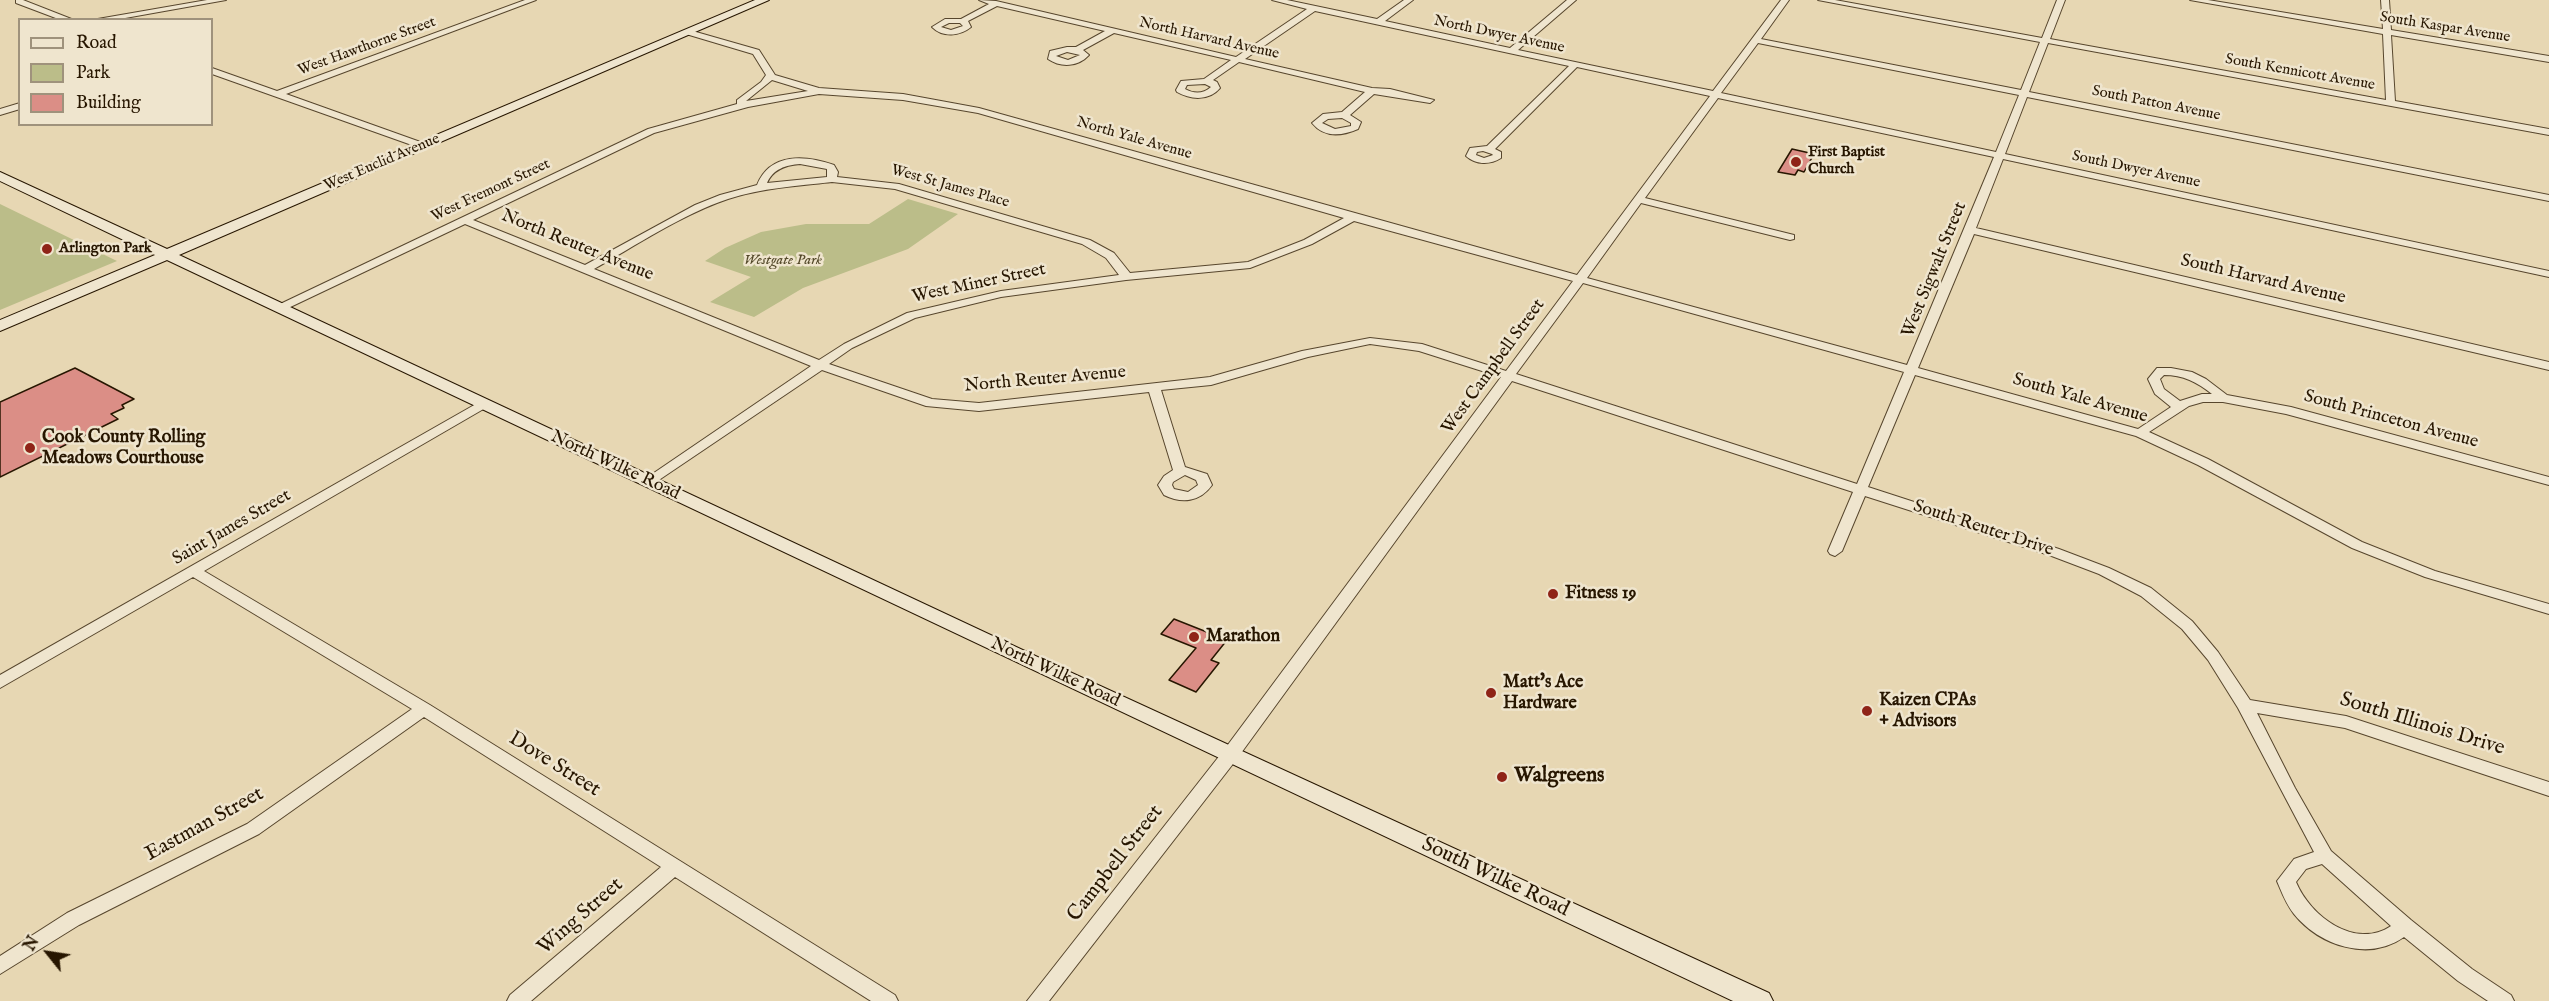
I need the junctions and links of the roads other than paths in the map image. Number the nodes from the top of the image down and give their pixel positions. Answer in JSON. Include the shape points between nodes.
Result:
{"nodes":[{"id":1,"x":222,"y":0,"type":"edge"},
{"id":2,"x":532,"y":0,"type":"edge"},
{"id":3,"x":764,"y":0,"type":"edge"},
{"id":4,"x":983,"y":0,"type":"edge"},
{"id":5,"x":1276,"y":0,"type":"edge"},
{"id":6,"x":1409,"y":0,"type":"edge"},
{"id":7,"x":1572,"y":0,"type":"edge"},
{"id":8,"x":1785,"y":0,"type":"edge"},
{"id":9,"x":1822,"y":0,"type":"edge"},
{"id":10,"x":2061,"y":0,"type":"edge"},
{"id":11,"x":2193,"y":0,"type":"edge"},
{"id":12,"x":2385,"y":0,"type":"edge"},
{"id":13,"x":18,"y":1,"type":"edge"},
{"id":14,"x":996,"y":3,"type":"junction"},
{"id":15,"x":1314,"y":8,"type":"junction"},
{"id":16,"x":65,"y":18,"type":"edge"},
{"id":17,"x":109,"y":18,"type":"edge"},
{"id":18,"x":962,"y":21,"type":"dead end"},
{"id":19,"x":1378,"y":22,"type":"junction"},
{"id":20,"x":1113,"y":30,"type":"junction"},
{"id":21,"x":689,"y":32,"type":"junction"},
{"id":22,"x":2388,"y":32,"type":"junction"},
{"id":23,"x":1756,"y":40,"type":"junction"},
{"id":24,"x":2045,"y":41,"type":"junction"},
{"id":25,"x":1077,"y":50,"type":"dead end"},
{"id":26,"x":1511,"y":51,"type":"junction"},
{"id":27,"x":1239,"y":59,"type":"junction"},
{"id":28,"x":2549,"y":59,"type":"edge"},
{"id":29,"x":1575,"y":65,"type":"junction"},
{"id":30,"x":213,"y":71,"type":"edge"},
{"id":31,"x":771,"y":75,"type":"junction"},
{"id":32,"x":1206,"y":81,"type":"dead end"},
{"id":33,"x":1372,"y":91,"type":"junction"},
{"id":34,"x":818,"y":92,"type":"junction"},
{"id":35,"x":2024,"y":93,"type":"junction"},
{"id":36,"x":278,"y":94,"type":"junction"},
{"id":37,"x":1717,"y":95,"type":"junction"},
{"id":38,"x":1430,"y":100,"type":"dead end"},
{"id":39,"x":2391,"y":103,"type":"junction"},
{"id":40,"x":18,"y":107,"type":"edge"},
{"id":41,"x":719,"y":111,"type":"junction"},
{"id":42,"x":0,"y":112,"type":"edge"},
{"id":43,"x":1344,"y":115,"type":"dead end"},
{"id":44,"x":2549,"y":132,"type":"edge"},
{"id":45,"x":423,"y":146,"type":"junction"},
{"id":46,"x":1489,"y":149,"type":"dead end"},
{"id":47,"x":2000,"y":156,"type":"junction"},
{"id":48,"x":0,"y":176,"type":"edge"},
{"id":49,"x":832,"y":179,"type":"junction"},
{"id":50,"x":760,"y":187,"type":"junction"},
{"id":51,"x":2549,"y":198,"type":"edge"},
{"id":52,"x":1640,"y":200,"type":"junction"},
{"id":53,"x":1353,"y":217,"type":"junction"},
{"id":54,"x":464,"y":220,"type":"junction"},
{"id":55,"x":1970,"y":230,"type":"junction"},
{"id":56,"x":1790,"y":237,"type":"dead end"},
{"id":57,"x":168,"y":255,"type":"junction"},
{"id":58,"x":586,"y":269,"type":"junction"},
{"id":59,"x":2549,"y":274,"type":"edge"},
{"id":60,"x":1126,"y":277,"type":"junction"},
{"id":61,"x":1580,"y":278,"type":"junction"},
{"id":62,"x":280,"y":308,"type":"junction"},
{"id":63,"x":0,"y":326,"type":"edge"},
{"id":64,"x":820,"y":365,"type":"junction"},
{"id":65,"x":2549,"y":366,"type":"edge"},
{"id":66,"x":1912,"y":370,"type":"junction"},
{"id":67,"x":1510,"y":377,"type":"junction"},
{"id":68,"x":1154,"y":388,"type":"junction"},
{"id":69,"x":2223,"y":398,"type":"junction"},
{"id":70,"x":483,"y":404,"type":"junction"},
{"id":71,"x":2178,"y":406,"type":"junction"},
{"id":72,"x":2140,"y":433,"type":"junction"},
{"id":73,"x":1180,"y":472,"type":"dead end"},
{"id":74,"x":2549,"y":481,"type":"edge"},
{"id":75,"x":650,"y":482,"type":"junction"},
{"id":76,"x":1862,"y":490,"type":"junction"},
{"id":77,"x":1835,"y":552,"type":"dead end"},
{"id":78,"x":193,"y":571,"type":"junction"},
{"id":79,"x":2549,"y":609,"type":"edge"},
{"id":80,"x":0,"y":682,"type":"edge"},
{"id":81,"x":2245,"y":705,"type":"junction"},
{"id":82,"x":423,"y":709,"type":"junction"},
{"id":83,"x":1230,"y":755,"type":"junction"},
{"id":84,"x":2549,"y":789,"type":"edge"},
{"id":85,"x":2325,"y":855,"type":"junction"},
{"id":86,"x":674,"y":867,"type":"junction"},
{"id":87,"x":2404,"y":926,"type":"junction"},
{"id":88,"x":0,"y":966,"type":"edge"},
{"id":89,"x":517,"y":1001,"type":"edge"},
{"id":90,"x":888,"y":1001,"type":"edge"},
{"id":91,"x":1037,"y":1001,"type":"edge"},
{"id":92,"x":1760,"y":1001,"type":"edge"},
{"id":93,"x":2504,"y":1001,"type":"edge"}],
"edges":[{"from":1,"to":17,"type":"street"},
{"from":2,"to":36,"type":"street","name":"West Hawthorne Street"},
{"from":3,"to":21,"type":"main road","name":"West Euclid Avenue"},
{"from":4,"to":14,"type":"street","name":"North Harvard Avenue"},
{"from":5,"to":15,"type":"street","name":"North Dwyer Avenue"},
{"from":6,"to":19,"type":"street"},
{"from":7,"to":26,"type":"street"},
{"from":8,"to":23,"type":"street","name":"West Campbell Street"},
{"from":9,"to":24,"type":"street","name":"South Kennicott Avenue"},
{"from":10,"to":24,"type":"street","name":"West Sigwalt Street"},
{"from":11,"to":22,"type":"street","name":"South Kaspar Avenue"},
{"from":12,"to":22,"type":"street"},
{"from":13,"to":16,"type":"street"},
{"from":14,"to":18,"type":"street"},
{"from":14,"to":20,"type":"street","name":"North Harvard Avenue"},
{"from":15,"to":19,"type":"street","name":"North Dwyer Avenue"},
{"from":15,"to":27,"type":"street"},
{"from":19,"to":26,"type":"street","name":"North Dwyer Avenue"},
{"from":20,"to":25,"type":"street"},
{"from":20,"to":27,"type":"street","name":"North Harvard Avenue"},
{"from":21,"to":31,"type":"street","via":[[756,52]]},
{"from":21,"to":45,"type":"main road","name":"West Euclid Avenue"},
{"from":22,"to":28,"type":"street","name":"South Kaspar Avenue"},
{"from":22,"to":39,"type":"street"},
{"from":23,"to":35,"type":"street","name":"South Patton Avenue"},
{"from":23,"to":37,"type":"street","name":"West Campbell Street"},
{"from":24,"to":35,"type":"street","name":"West Sigwalt Street"},
{"from":24,"to":39,"type":"street","name":"South Kennicott Avenue"},
{"from":26,"to":29,"type":"street","name":"North Dwyer Avenue"},
{"from":27,"to":32,"type":"street"},
{"from":27,"to":33,"type":"street","name":"North Harvard Avenue"},
{"from":29,"to":37,"type":"street","name":"North Dwyer Avenue"},
{"from":29,"to":46,"type":"street"},
{"from":30,"to":36,"type":"street"},
{"from":31,"to":34,"type":"street","name":"North Yale Avenue"},
{"from":31,"to":41,"type":"street","name":"West Fremont Street","via":[[751,95]]},
{"from":33,"to":38,"type":"street","name":"North Harvard Avenue"},
{"from":33,"to":43,"type":"street"},
{"from":34,"to":41,"type":"street","name":"West Fremont Street"},
{"from":34,"to":53,"type":"street","name":"North Yale Avenue","via":[[903,97],[979,111]]},
{"from":35,"to":47,"type":"street","name":"West Sigwalt Street"},
{"from":35,"to":51,"type":"street","name":"South Patton Avenue"},
{"from":36,"to":45,"type":"street"},
{"from":37,"to":47,"type":"street","name":"South Dwyer Avenue"},
{"from":37,"to":52,"type":"street","name":"West Campbell Street"},
{"from":39,"to":44,"type":"street","name":"South Kennicott Avenue"},
{"from":40,"to":42,"type":"street"},
{"from":41,"to":54,"type":"street","name":"West Fremont Street","via":[[651,131]]},
{"from":45,"to":57,"type":"main road","name":"West Euclid Avenue"},
{"from":47,"to":55,"type":"street","name":"West Sigwalt Street"},
{"from":47,"to":59,"type":"street","name":"South Dwyer Avenue"},
{"from":48,"to":57,"type":"main road","name":"North Wilke Road"},
{"from":49,"to":50,"type":"street","name":"West St James Place"},
{"from":49,"to":50,"type":"street","via":[[831,167],[811,160],[796,161],[770,170]]},
{"from":49,"to":60,"type":"street","name":"West St James Place","via":[[896,186],[1086,242],[1116,258]]},
{"from":50,"to":58,"type":"street","name":"West St James Place","via":[[699,207]]},
{"from":52,"to":56,"type":"street"},
{"from":52,"to":61,"type":"street","name":"West Campbell Street"},
{"from":53,"to":60,"type":"street","name":"West Miner Street","via":[[1308,242],[1250,265]]},
{"from":53,"to":61,"type":"street","name":"North Yale Avenue"},
{"from":54,"to":58,"type":"street","name":"North Reuter Avenue"},
{"from":54,"to":62,"type":"street","name":"West Fremont Street"},
{"from":55,"to":65,"type":"street","name":"South Harvard Avenue"},
{"from":55,"to":66,"type":"street","name":"West Sigwalt Street"},
{"from":57,"to":62,"type":"main road","name":"North Wilke Road"},
{"from":57,"to":63,"type":"main road","name":"West Euclid Avenue"},
{"from":58,"to":64,"type":"street","name":"North Reuter Avenue"},
{"from":60,"to":64,"type":"street","name":"West Miner Street","via":[[1001,294],[911,315],[848,346]]},
{"from":61,"to":66,"type":"street","name":"South Yale Avenue"},
{"from":61,"to":67,"type":"street","name":"West Campbell Street"},
{"from":62,"to":70,"type":"main road","name":"North Wilke Road"},
{"from":64,"to":68,"type":"street","name":"North Reuter Avenue","via":[[930,404],[954,406],[979,407]]},
{"from":64,"to":75,"type":"street","name":"West Miner Street"},
{"from":66,"to":72,"type":"street","name":"South Yale Avenue"},
{"from":66,"to":76,"type":"street","name":"West Sigwalt Street"},
{"from":67,"to":68,"type":"street","name":"North Reuter Avenue","via":[[1422,348],[1370,341],[1306,354],[1211,381]]},
{"from":67,"to":76,"type":"street","name":"South Reuter Drive"},
{"from":67,"to":83,"type":"street","name":"West Campbell Street"},
{"from":68,"to":73,"type":"street"},
{"from":69,"to":71,"type":"street","name":"South Princeton Avenue","via":[[2202,398]]},
{"from":69,"to":71,"type":"street","via":[[2191,374],[2161,371],[2154,379],[2159,391]]},
{"from":69,"to":74,"type":"street","name":"South Princeton Avenue","via":[[2287,410]]},
{"from":70,"to":75,"type":"main road","name":"North Wilke Road"},
{"from":70,"to":78,"type":"street","name":"Saint James Street"},
{"from":71,"to":72,"type":"street","name":"South Princeton Avenue"},
{"from":72,"to":79,"type":"street","name":"South Yale Avenue","via":[[2203,462],[2357,545],[2430,573]]},
{"from":75,"to":83,"type":"main road","name":"North Wilke Road"},
{"from":76,"to":77,"type":"street","name":"West Sigwalt Street"},
{"from":76,"to":81,"type":"street","name":"South Reuter Drive","via":[[2054,552],[2146,592],[2187,625]]},
{"from":78,"to":80,"type":"street","name":"Saint James Street"},
{"from":78,"to":82,"type":"street","name":"Dove Street"},
{"from":81,"to":84,"type":"street","name":"South Illinois Drive","via":[[2346,722]]},
{"from":81,"to":85,"type":"street","name":"South Reuter Drive"},
{"from":82,"to":86,"type":"street","name":"Dove Street"},
{"from":82,"to":88,"type":"street","name":"Eastman Street","via":[[253,829],[73,919]]},
{"from":83,"to":91,"type":"street","name":"Campbell Street"},
{"from":83,"to":92,"type":"main road","name":"South Wilke Road"},
{"from":85,"to":87,"type":"street","name":"South Reuter Drive"},
{"from":85,"to":87,"type":"street","via":[[2300,864],[2286,881],[2290,895],[2316,924],[2351,940],[2388,937]]},
{"from":86,"to":89,"type":"street","name":"Wing Street"},
{"from":86,"to":90,"type":"street","name":"Dove Street"},
{"from":87,"to":93,"type":"street","name":"South Reuter Drive"}]}
